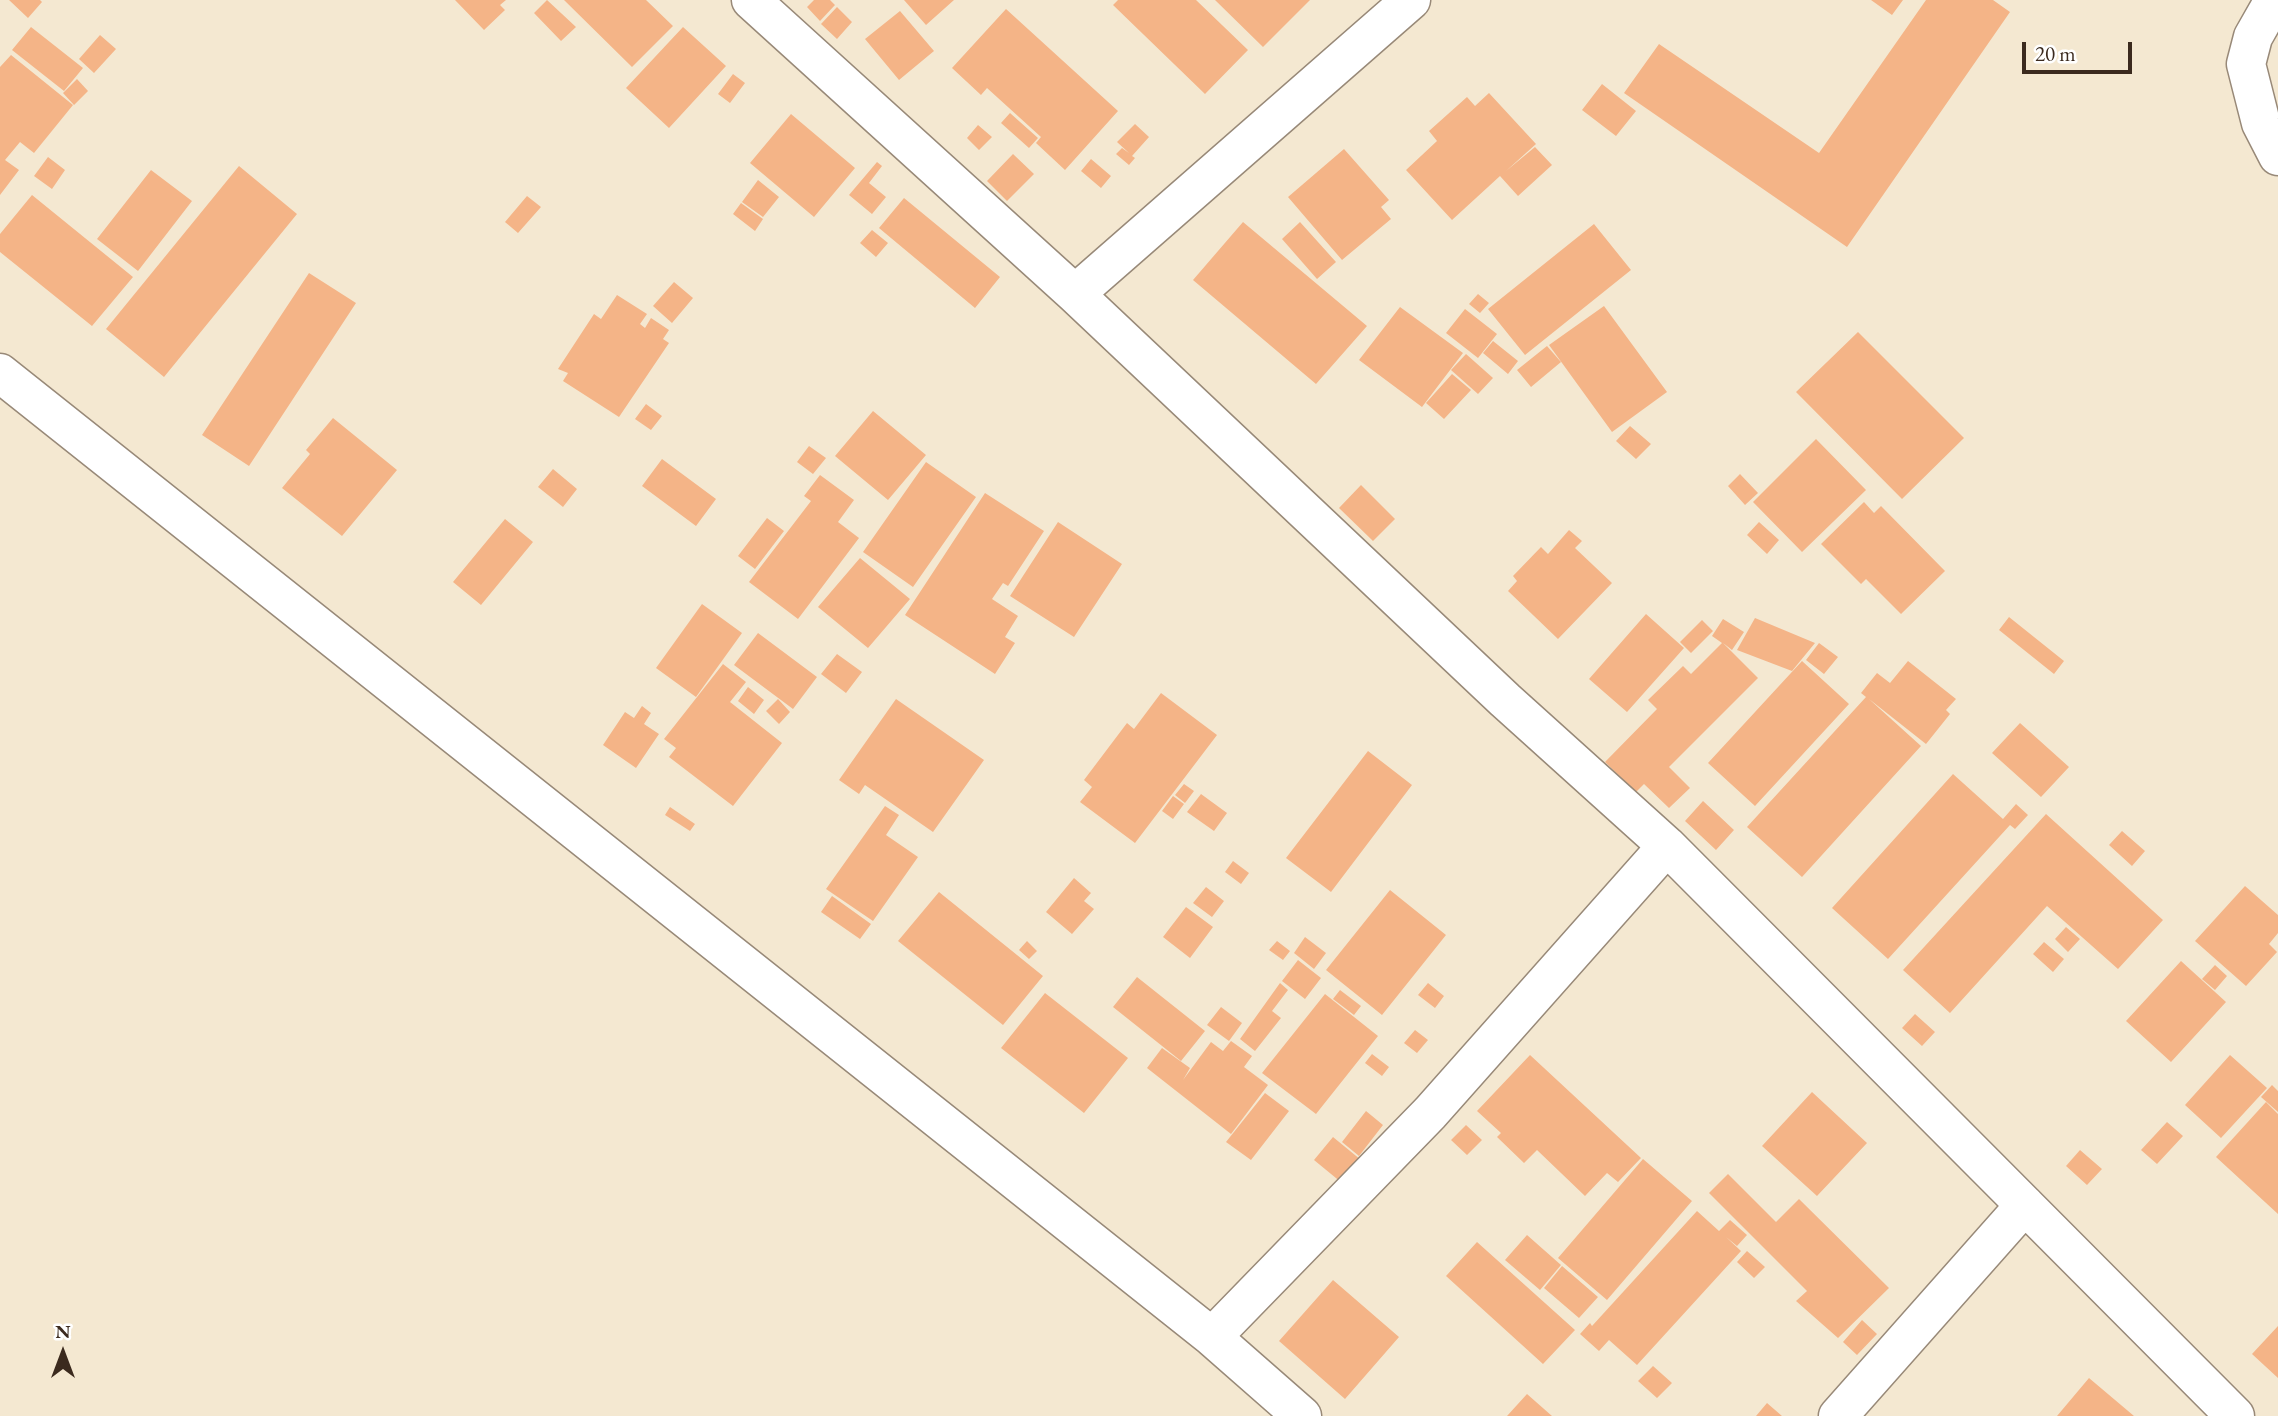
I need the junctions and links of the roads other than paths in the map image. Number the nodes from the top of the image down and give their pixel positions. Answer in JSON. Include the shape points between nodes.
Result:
{"nodes":[{"id":1,"x":751,"y":0,"type":"edge"},
{"id":2,"x":1411,"y":0,"type":"edge"},
{"id":3,"x":2274,"y":0,"type":"edge"},
{"id":4,"x":2278,"y":156,"type":"edge"},
{"id":5,"x":1075,"y":294,"type":"junction"},
{"id":6,"x":0,"y":373,"type":"edge"},
{"id":7,"x":1667,"y":846,"type":"junction"},
{"id":8,"x":2025,"y":1205,"type":"junction"},
{"id":9,"x":1212,"y":1336,"type":"junction"},
{"id":10,"x":1302,"y":1416,"type":"edge"},
{"id":11,"x":1838,"y":1416,"type":"edge"},
{"id":12,"x":2235,"y":1416,"type":"edge"}],
"edges":[{"from":1,"to":5,"type":"street"},
{"from":2,"to":5,"type":"street"},
{"from":3,"to":4,"type":"street","via":[[2253,37],[2246,64],[2261,123]]},
{"from":5,"to":7,"type":"street","via":[[1505,700]]},
{"from":6,"to":9,"type":"street"},
{"from":7,"to":8,"type":"street"},
{"from":7,"to":9,"type":"street","via":[[1430,1113]]},
{"from":8,"to":11,"type":"street"},
{"from":8,"to":12,"type":"street"},
{"from":9,"to":10,"type":"street"}]}
